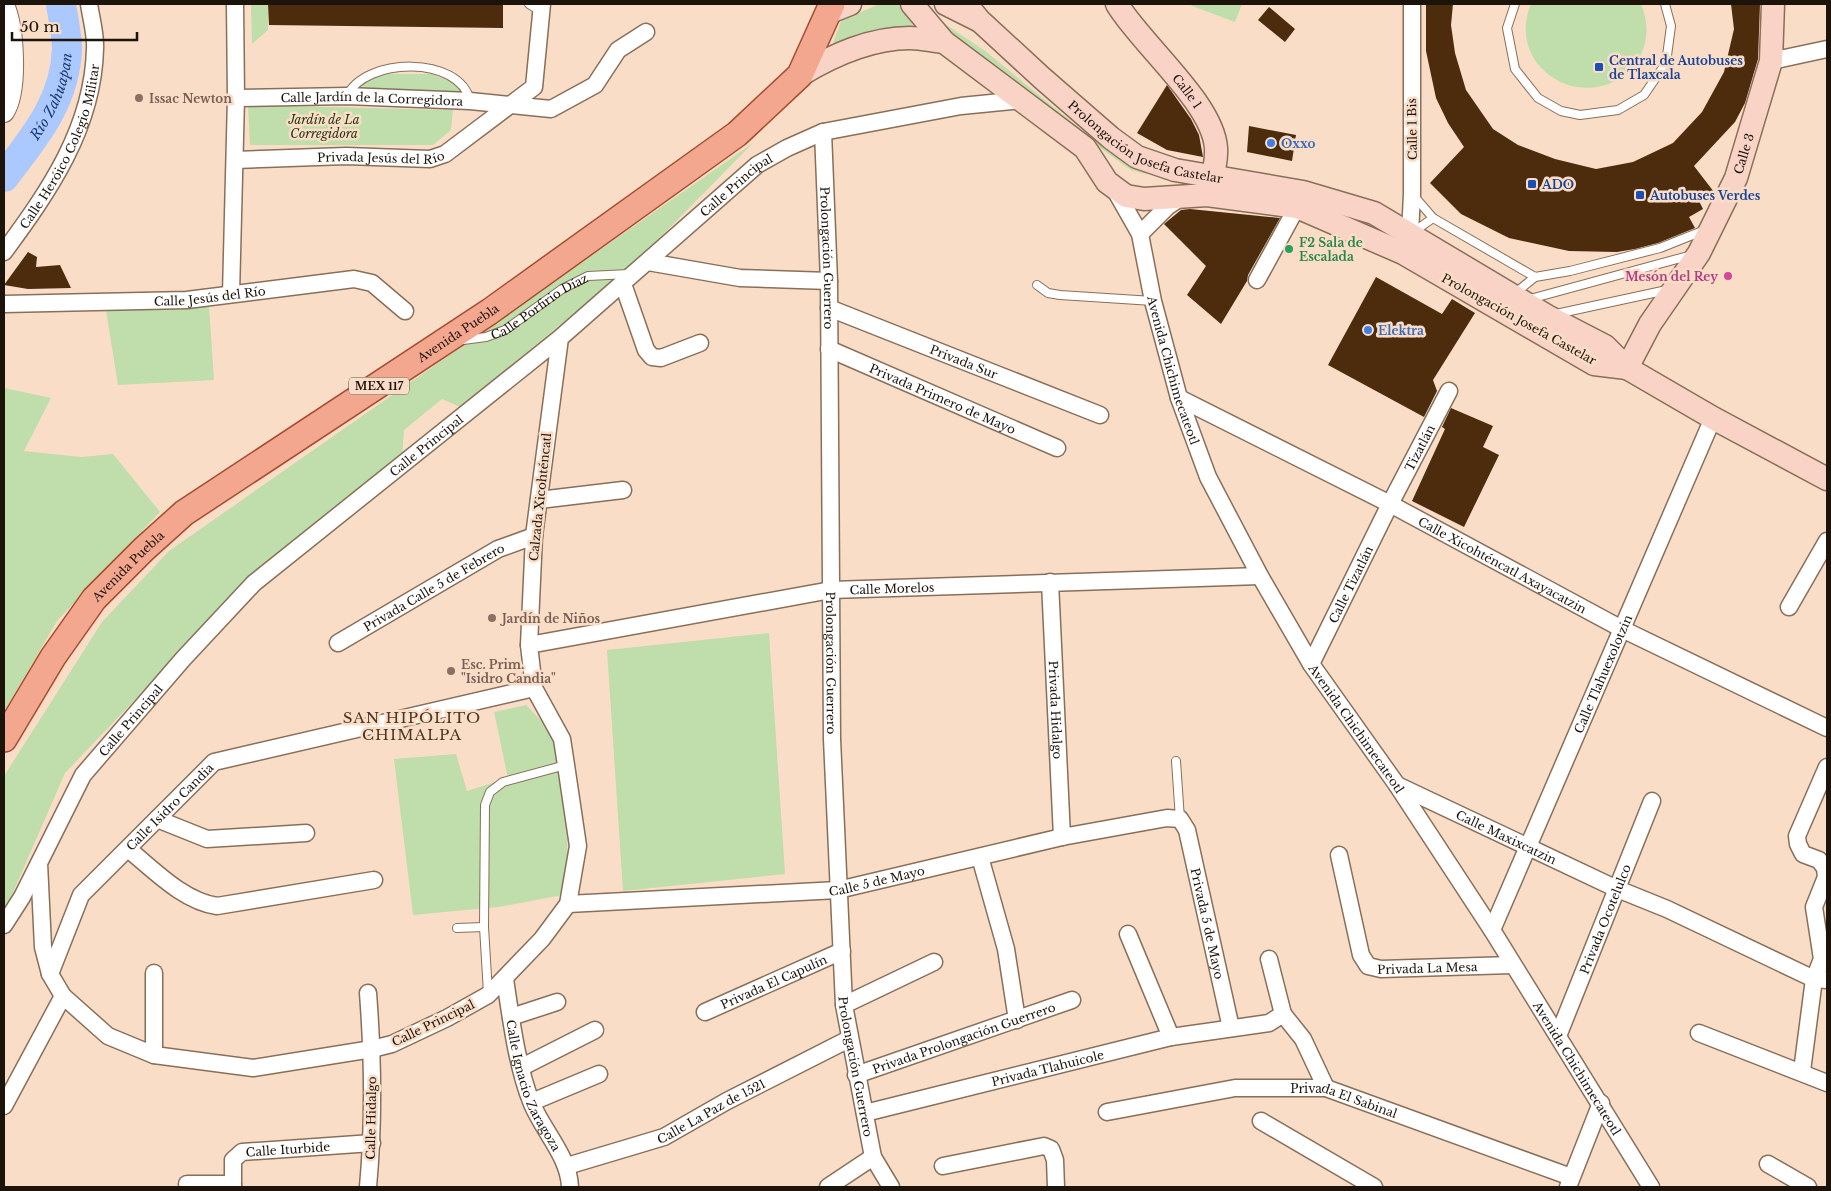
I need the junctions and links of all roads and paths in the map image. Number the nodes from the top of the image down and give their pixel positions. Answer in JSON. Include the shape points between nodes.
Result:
{"nodes":[{"id":1,"x":88,"y":4,"type":"edge"},
{"id":2,"x":235,"y":4,"type":"edge"},
{"id":3,"x":912,"y":4,"type":"edge"},
{"id":4,"x":946,"y":4,"type":"edge"},
{"id":5,"x":1117,"y":4,"type":"edge"},
{"id":6,"x":1412,"y":4,"type":"edge"},
{"id":7,"x":1515,"y":4,"type":"edge"},
{"id":8,"x":1665,"y":4,"type":"edge"},
{"id":9,"x":1773,"y":4,"type":"edge"},
{"id":10,"x":4,"y":5,"type":"edge"},
{"id":11,"x":538,"y":6,"type":"edge"},
{"id":12,"x":838,"y":6,"type":"edge"},
{"id":13,"x":972,"y":12,"type":"edge"},
{"id":14,"x":646,"y":32,"type":"dead end"},
{"id":15,"x":944,"y":42,"type":"junction"},
{"id":16,"x":1827,"y":49,"type":"edge"},
{"id":17,"x":1771,"y":61,"type":"junction"},
{"id":18,"x":800,"y":75,"type":"junction"},
{"id":19,"x":346,"y":96,"type":"junction"},
{"id":20,"x":236,"y":98,"type":"junction"},
{"id":21,"x":1022,"y":100,"type":"junction"},
{"id":22,"x":470,"y":101,"type":"junction"},
{"id":23,"x":509,"y":104,"type":"junction"},
{"id":24,"x":4,"y":112,"type":"edge"},
{"id":25,"x":823,"y":132,"type":"junction"},
{"id":26,"x":1122,"y":147,"type":"junction"},
{"id":27,"x":235,"y":160,"type":"junction"},
{"id":28,"x":1101,"y":172,"type":"junction"},
{"id":29,"x":1202,"y":189,"type":"junction"},
{"id":30,"x":1115,"y":190,"type":"junction"},
{"id":31,"x":1412,"y":194,"type":"junction"},
{"id":32,"x":1297,"y":208,"type":"junction"},
{"id":33,"x":1433,"y":218,"type":"junction"},
{"id":34,"x":1711,"y":228,"type":"junction"},
{"id":35,"x":1140,"y":234,"type":"junction"},
{"id":36,"x":1406,"y":244,"type":"junction"},
{"id":37,"x":4,"y":252,"type":"edge"},
{"id":38,"x":1699,"y":253,"type":"junction"},
{"id":39,"x":648,"y":262,"type":"junction"},
{"id":40,"x":1535,"y":277,"type":"junction"},
{"id":41,"x":628,"y":279,"type":"junction"},
{"id":42,"x":1256,"y":280,"type":"dead end"},
{"id":43,"x":829,"y":281,"type":"junction"},
{"id":44,"x":1037,"y":284,"type":"dead end"},
{"id":45,"x":1674,"y":288,"type":"junction"},
{"id":46,"x":231,"y":294,"type":"junction"},
{"id":47,"x":1518,"y":298,"type":"junction"},
{"id":48,"x":1153,"y":301,"type":"junction"},
{"id":49,"x":4,"y":304,"type":"edge"},
{"id":50,"x":829,"y":308,"type":"junction"},
{"id":51,"x":405,"y":311,"type":"dead end"},
{"id":52,"x":1547,"y":316,"type":"junction"},
{"id":53,"x":560,"y":338,"type":"junction"},
{"id":54,"x":446,"y":342,"type":"junction"},
{"id":55,"x":700,"y":343,"type":"dead end"},
{"id":56,"x":828,"y":349,"type":"junction"},
{"id":57,"x":1627,"y":368,"type":"junction"},
{"id":58,"x":1448,"y":391,"type":"dead end"},
{"id":59,"x":1179,"y":398,"type":"junction"},
{"id":60,"x":1100,"y":415,"type":"dead end"},
{"id":61,"x":1712,"y":418,"type":"junction"},
{"id":62,"x":1057,"y":448,"type":"dead end"},
{"id":63,"x":1827,"y":479,"type":"edge"},
{"id":64,"x":623,"y":490,"type":"dead end"},
{"id":65,"x":539,"y":500,"type":"junction"},
{"id":66,"x":1390,"y":504,"type":"junction"},
{"id":67,"x":534,"y":536,"type":"junction"},
{"id":68,"x":1827,"y":541,"type":"edge"},
{"id":69,"x":1260,"y":576,"type":"junction"},
{"id":70,"x":1050,"y":582,"type":"junction"},
{"id":71,"x":831,"y":590,"type":"junction"},
{"id":72,"x":1789,"y":607,"type":"dead end"},
{"id":73,"x":1622,"y":629,"type":"junction"},
{"id":74,"x":338,"y":643,"type":"dead end"},
{"id":75,"x":529,"y":645,"type":"junction"},
{"id":76,"x":1311,"y":664,"type":"junction"},
{"id":77,"x":534,"y":688,"type":"junction"},
{"id":78,"x":1827,"y":728,"type":"edge"},
{"id":79,"x":4,"y":739,"type":"edge"},
{"id":80,"x":1176,"y":761,"type":"dead end"},
{"id":81,"x":566,"y":765,"type":"junction"},
{"id":82,"x":1827,"y":767,"type":"edge"},
{"id":83,"x":1398,"y":785,"type":"junction"},
{"id":84,"x":1652,"y":801,"type":"dead end"},
{"id":85,"x":157,"y":819,"type":"junction"},
{"id":86,"x":1180,"y":819,"type":"junction"},
{"id":87,"x":306,"y":833,"type":"dead end"},
{"id":88,"x":1062,"y":837,"type":"junction"},
{"id":89,"x":1529,"y":846,"type":"junction"},
{"id":90,"x":128,"y":849,"type":"junction"},
{"id":91,"x":1339,"y":854,"type":"dead end"},
{"id":92,"x":980,"y":857,"type":"junction"},
{"id":93,"x":39,"y":863,"type":"junction"},
{"id":94,"x":374,"y":880,"type":"dead end"},
{"id":95,"x":1615,"y":888,"type":"junction"},
{"id":96,"x":838,"y":890,"type":"junction"},
{"id":97,"x":568,"y":904,"type":"junction"},
{"id":98,"x":4,"y":925,"type":"edge"},
{"id":99,"x":484,"y":927,"type":"junction"},
{"id":100,"x":457,"y":928,"type":"dead end"},
{"id":101,"x":1492,"y":930,"type":"junction"},
{"id":102,"x":1128,"y":934,"type":"dead end"},
{"id":103,"x":842,"y":951,"type":"junction"},
{"id":104,"x":1269,"y":959,"type":"dead end"},
{"id":105,"x":934,"y":962,"type":"dead end"},
{"id":106,"x":1512,"y":965,"type":"junction"},
{"id":107,"x":154,"y":973,"type":"dead end"},
{"id":108,"x":50,"y":974,"type":"junction"},
{"id":109,"x":504,"y":979,"type":"junction"},
{"id":110,"x":1821,"y":979,"type":"edge"},
{"id":111,"x":368,"y":993,"type":"dead end"},
{"id":112,"x":488,"y":995,"type":"junction"},
{"id":113,"x":63,"y":996,"type":"junction"},
{"id":114,"x":1072,"y":1000,"type":"dead end"},
{"id":115,"x":557,"y":1002,"type":"dead end"},
{"id":116,"x":844,"y":1005,"type":"junction"},
{"id":117,"x":705,"y":1012,"type":"dead end"},
{"id":118,"x":1283,"y":1014,"type":"junction"},
{"id":119,"x":511,"y":1017,"type":"junction"},
{"id":120,"x":1017,"y":1020,"type":"junction"},
{"id":121,"x":1231,"y":1028,"type":"junction"},
{"id":122,"x":594,"y":1030,"type":"dead end"},
{"id":123,"x":1699,"y":1033,"type":"dead end"},
{"id":124,"x":1558,"y":1036,"type":"junction"},
{"id":125,"x":1171,"y":1037,"type":"junction"},
{"id":126,"x":849,"y":1039,"type":"junction"},
{"id":127,"x":372,"y":1050,"type":"junction"},
{"id":128,"x":154,"y":1055,"type":"junction"},
{"id":129,"x":522,"y":1067,"type":"junction"},
{"id":130,"x":1802,"y":1071,"type":"junction"},
{"id":131,"x":599,"y":1074,"type":"dead end"},
{"id":132,"x":856,"y":1075,"type":"junction"},
{"id":133,"x":1827,"y":1083,"type":"edge"},
{"id":134,"x":1326,"y":1088,"type":"junction"},
{"id":135,"x":532,"y":1102,"type":"junction"},
{"id":136,"x":1601,"y":1103,"type":"junction"},
{"id":137,"x":4,"y":1106,"type":"edge"},
{"id":138,"x":1107,"y":1112,"type":"dead end"},
{"id":139,"x":865,"y":1113,"type":"junction"},
{"id":140,"x":1261,"y":1121,"type":"dead end"},
{"id":141,"x":372,"y":1143,"type":"junction"},
{"id":142,"x":873,"y":1157,"type":"junction"},
{"id":143,"x":1768,"y":1164,"type":"dead end"},
{"id":144,"x":567,"y":1166,"type":"junction"},
{"id":145,"x":943,"y":1166,"type":"dead end"},
{"id":146,"x":1569,"y":1182,"type":"edge"},
{"id":147,"x":187,"y":1184,"type":"dead end"},
{"id":148,"x":233,"y":1185,"type":"edge"},
{"id":149,"x":368,"y":1187,"type":"edge"},
{"id":150,"x":570,"y":1187,"type":"edge"},
{"id":151,"x":828,"y":1187,"type":"edge"},
{"id":152,"x":891,"y":1187,"type":"edge"},
{"id":153,"x":1056,"y":1187,"type":"edge"},
{"id":154,"x":1374,"y":1187,"type":"edge"},
{"id":155,"x":1651,"y":1187,"type":"edge"},
{"id":156,"x":1808,"y":1187,"type":"edge"}],
"edges":[{"from":1,"to":37,"type":"street","name":"Calle Heróico Colegio Militar","via":[[95,48],[90,99],[70,150],[41,202]]},
{"from":2,"to":20,"type":"street"},
{"from":3,"to":15,"type":"main road"},
{"from":4,"to":13,"type":"main road","name":"Prolongación Josefa Castelar"},
{"from":5,"to":29,"type":"main road","name":"Calle 1","via":[[1211,128],[1216,147]]},
{"from":6,"to":31,"type":"street","name":"Calle 1 Bis"},
{"from":7,"to":8,"type":"lane","via":[[1507,28],[1515,69],[1538,98],[1561,111],[1580,115],[1618,110],[1644,95],[1666,63],[1671,26]]},
{"from":9,"to":17,"type":"main road","name":"Calle 3"},
{"from":10,"to":24,"type":"street","via":[[14,65]]},
{"from":11,"to":23,"type":"street","name":"Privada Jesús del Río","via":[[534,86]]},
{"from":12,"to":18,"type":"main road","name":"Avenida Puebla","number":"MEX 117"},
{"from":13,"to":26,"type":"main road","name":"Prolongación Josefa Castelar"},
{"from":14,"to":23,"type":"street","name":"Calle Jardín de la Corregidora","via":[[618,50],[595,85],[551,109]]},
{"from":15,"to":18,"type":"main road","via":[[910,38],[881,41],[852,49]]},
{"from":15,"to":21,"type":"main road"},
{"from":16,"to":17,"type":"street"},
{"from":17,"to":34,"type":"main road","name":"Calle 3","via":[[1736,178]]},
{"from":18,"to":54,"type":"main road","name":"Avenida Puebla","number":"MEX 117","via":[[737,134],[560,264]]},
{"from":19,"to":20,"type":"street","name":"Calle Jardín de la Corregidora"},
{"from":19,"to":22,"type":"street","name":"Calle Jardín de la Corregidora"},
{"from":19,"to":22,"type":"lane","via":[[358,80],[380,71],[410,66],[434,69],[457,82],[469,94]]},
{"from":20,"to":27,"type":"street"},
{"from":21,"to":25,"type":"street","name":"Calle Principal","via":[[961,106]]},
{"from":21,"to":28,"type":"main road","via":[[1085,148]]},
{"from":22,"to":23,"type":"street","name":"Calle Jardín de la Corregidora"},
{"from":23,"to":27,"type":"street","name":"Privada Jesús del Río","via":[[445,154],[430,159],[346,156]]},
{"from":25,"to":39,"type":"street","name":"Calle Principal","via":[[757,165]]},
{"from":25,"to":43,"type":"street","name":"Prolongación Guerrero"},
{"from":26,"to":28,"type":"main road"},
{"from":26,"to":29,"type":"main road","name":"Prolongación Josefa Castelar"},
{"from":27,"to":46,"type":"street"},
{"from":28,"to":30,"type":"main road"},
{"from":29,"to":30,"type":"main road","name":"Prolongación Josefa Castelar","via":[[1137,198]]},
{"from":29,"to":32,"type":"main road","name":"Prolongación Josefa Castelar"},
{"from":29,"to":35,"type":"street","via":[[1167,207]]},
{"from":29,"to":36,"type":"main road","name":"Prolongación Josefa Castelar","via":[[1338,200],[1374,213]]},
{"from":30,"to":35,"type":"street","name":"Avenida Chichimecateotl"},
{"from":31,"to":33,"type":"lane"},
{"from":31,"to":36,"type":"street","name":"Calle 1 Bis"},
{"from":32,"to":36,"type":"main road","name":"Prolongación Josefa Castelar"},
{"from":32,"to":42,"type":"street"},
{"from":33,"to":36,"type":"lane"},
{"from":33,"to":40,"type":"lane"},
{"from":34,"to":38,"type":"main road","name":"Calle 3"},
{"from":34,"to":40,"type":"lane","via":[[1660,248]]},
{"from":35,"to":48,"type":"street","name":"Avenida Chichimecateotl"},
{"from":36,"to":47,"type":"main road","name":"Prolongación Josefa Castelar"},
{"from":36,"to":57,"type":"main road","name":"Prolongación Josefa Castelar","via":[[1594,364]]},
{"from":38,"to":45,"type":"main road","name":"Calle 3"},
{"from":38,"to":47,"type":"lane"},
{"from":39,"to":41,"type":"street","name":"Calle Principal"},
{"from":39,"to":43,"type":"street","via":[[740,278]]},
{"from":40,"to":47,"type":"lane"},
{"from":41,"to":53,"type":"street","name":"Calle Principal"},
{"from":41,"to":54,"type":"lane","name":"Calle Porfirio Díaz","via":[[588,276],[562,289],[505,330],[486,337]]},
{"from":41,"to":55,"type":"street","via":[[646,350],[652,357],[661,358]]},
{"from":43,"to":50,"type":"street","name":"Prolongación Guerrero"},
{"from":44,"to":48,"type":"lane","via":[[1048,293],[1060,295]]},
{"from":45,"to":52,"type":"lane"},
{"from":45,"to":57,"type":"main road","name":"Calle 3"},
{"from":46,"to":49,"type":"street","name":"Calle Jesús del Río","via":[[187,300]]},
{"from":46,"to":51,"type":"street","name":"Calle Jesús del Río","via":[[354,280],[372,283]]},
{"from":47,"to":52,"type":"main road","name":"Prolongación Josefa Castelar"},
{"from":48,"to":59,"type":"street","name":"Avenida Chichimecateotl"},
{"from":50,"to":56,"type":"street","name":"Prolongación Guerrero"},
{"from":50,"to":60,"type":"street","name":"Privada Sur"},
{"from":52,"to":57,"type":"main road","name":"Prolongación Josefa Castelar","via":[[1605,346]]},
{"from":53,"to":65,"type":"street","name":"Calzada Xicohténcatl"},
{"from":53,"to":93,"type":"street","name":"Calle Principal","via":[[254,583],[183,659],[83,776]]},
{"from":54,"to":79,"type":"main road","name":"Avenida Puebla","number":"MEX 117","via":[[177,519],[94,599],[53,657]]},
{"from":56,"to":62,"type":"street","name":"Privada Primero de Mayo"},
{"from":56,"to":71,"type":"street","name":"Prolongación Guerrero"},
{"from":57,"to":61,"type":"main road"},
{"from":58,"to":66,"type":"street","name":"Tizatlán"},
{"from":59,"to":66,"type":"street","name":"Calle Xicohténcatl Axayacatzin"},
{"from":59,"to":69,"type":"street","name":"Avenida Chichimecateotl","via":[[1208,477]]},
{"from":61,"to":63,"type":"main road"},
{"from":61,"to":73,"type":"street","name":"Calle Tlahuexolotzin"},
{"from":64,"to":65,"type":"street"},
{"from":65,"to":67,"type":"street","name":"Calzada Xicohténcatl"},
{"from":66,"to":73,"type":"street","name":"Calle Xicohténcatl Axayacatzin"},
{"from":66,"to":76,"type":"street","name":"Calle Tizatlán"},
{"from":67,"to":74,"type":"street","name":"Privada Calle 5 de Febrero","via":[[498,549]]},
{"from":67,"to":75,"type":"street","name":"Calzada Xicohténcatl"},
{"from":68,"to":72,"type":"street"},
{"from":69,"to":70,"type":"street","name":"Calle Morelos"},
{"from":69,"to":76,"type":"street","name":"Avenida Chichimecateotl"},
{"from":70,"to":71,"type":"street","name":"Calle Morelos"},
{"from":70,"to":88,"type":"street","name":"Privada Hidalgo"},
{"from":71,"to":75,"type":"street","name":"Calle Morelos"},
{"from":71,"to":96,"type":"street","name":"Prolongación Guerrero"},
{"from":73,"to":78,"type":"street","name":"Calle Xicohténcatl Axayacatzin"},
{"from":73,"to":89,"type":"street","name":"Calle Tlahuexolotzin"},
{"from":75,"to":77,"type":"street","name":"Calzada Xicohténcatl"},
{"from":76,"to":83,"type":"street","name":"Avenida Chichimecateotl"},
{"from":77,"to":81,"type":"street","name":"Calle Principal","via":[[562,739]]},
{"from":77,"to":85,"type":"street","name":"Calle Isidro Candia","via":[[214,762]]},
{"from":80,"to":86,"type":"lane"},
{"from":81,"to":97,"type":"street","name":"Calle Principal","via":[[578,846]]},
{"from":81,"to":99,"type":"lane","via":[[503,782],[490,792],[485,805]]},
{"from":82,"to":110,"type":"street","via":[[1797,836],[1803,854],[1819,860],[1825,868],[1826,877],[1814,907],[1822,959]]},
{"from":83,"to":89,"type":"street","name":"Calle Maxixcatzin"},
{"from":83,"to":101,"type":"street","name":"Avenida Chichimecateotl"},
{"from":84,"to":95,"type":"street","name":"Privada Ocotelulco"},
{"from":85,"to":87,"type":"street","via":[[207,839]]},
{"from":85,"to":90,"type":"street","name":"Calle Isidro Candia"},
{"from":86,"to":88,"type":"street","name":"Calle 5 de Mayo","via":[[1167,818]]},
{"from":86,"to":121,"type":"street","name":"Privada 5 de Mayo","via":[[1187,830]]},
{"from":88,"to":92,"type":"street","name":"Calle 5 de Mayo"},
{"from":89,"to":95,"type":"street","name":"Calle Maxixcatzin"},
{"from":89,"to":101,"type":"street","name":"Calle Tlahuexolotzin"},
{"from":90,"to":94,"type":"street","via":[[191,898],[217,906]]},
{"from":90,"to":108,"type":"street","name":"Calle Isidro Candia","via":[[82,894]]},
{"from":91,"to":106,"type":"street","name":"Privada La Mesa","via":[[1360,955],[1368,966],[1381,970]]},
{"from":92,"to":96,"type":"street","name":"Calle 5 de Mayo"},
{"from":92,"to":120,"type":"street","via":[[1006,950]]},
{"from":93,"to":98,"type":"street"},
{"from":93,"to":108,"type":"street","name":"Calle Principal","via":[[42,946]]},
{"from":95,"to":110,"type":"street","name":"Calle Maxixcatzin"},
{"from":95,"to":124,"type":"street","name":"Privada Ocotelulco"},
{"from":96,"to":97,"type":"street","name":"Calle 5 de Mayo"},
{"from":96,"to":103,"type":"street","name":"Prolongación Guerrero"},
{"from":97,"to":109,"type":"street","name":"Calle Principal","via":[[542,939]]},
{"from":99,"to":100,"type":"lane"},
{"from":99,"to":112,"type":"lane"},
{"from":101,"to":106,"type":"street","name":"Avenida Chichimecateotl"},
{"from":102,"to":125,"type":"street"},
{"from":103,"to":116,"type":"street","name":"Prolongación Guerrero"},
{"from":103,"to":117,"type":"street","name":"Privada El Capulín"},
{"from":104,"to":118,"type":"street"},
{"from":105,"to":116,"type":"street"},
{"from":106,"to":124,"type":"street","name":"Avenida Chichimecateotl"},
{"from":107,"to":128,"type":"street"},
{"from":108,"to":113,"type":"street","name":"Calle Principal"},
{"from":109,"to":112,"type":"street","name":"Calle Principal"},
{"from":109,"to":119,"type":"street","name":"Calle Ignacio Zaragoza"},
{"from":110,"to":130,"type":"street"},
{"from":111,"to":127,"type":"street","name":"Calle Hidalgo"},
{"from":112,"to":127,"type":"street","name":"Calle Principal","via":[[447,1018]]},
{"from":113,"to":128,"type":"street","name":"Calle Principal","via":[[108,1036]]},
{"from":113,"to":137,"type":"street"},
{"from":114,"to":120,"type":"street","name":"Privada Prolongación Guerrero"},
{"from":115,"to":119,"type":"street"},
{"from":116,"to":126,"type":"street","name":"Prolongación Guerrero"},
{"from":118,"to":121,"type":"street","name":"Privada Tlahuicole","via":[[1269,1023]]},
{"from":118,"to":134,"type":"street","via":[[1303,1039]]},
{"from":119,"to":129,"type":"street","name":"Calle Ignacio Zaragoza"},
{"from":120,"to":132,"type":"street","name":"Privada Prolongación Guerrero"},
{"from":121,"to":125,"type":"street","name":"Privada Tlahuicole"},
{"from":122,"to":129,"type":"street"},
{"from":123,"to":130,"type":"street"},
{"from":124,"to":136,"type":"street","name":"Avenida Chichimecateotl"},
{"from":125,"to":139,"type":"street","name":"Privada Tlahuicole"},
{"from":126,"to":132,"type":"street","name":"Prolongación Guerrero"},
{"from":126,"to":144,"type":"street","name":"Calle La Paz de 1521","via":[[664,1137]]},
{"from":127,"to":128,"type":"street","name":"Calle Principal","via":[[253,1068]]},
{"from":127,"to":141,"type":"street","name":"Calle Hidalgo"},
{"from":129,"to":135,"type":"street","name":"Calle Ignacio Zaragoza"},
{"from":130,"to":133,"type":"street"},
{"from":131,"to":135,"type":"street"},
{"from":132,"to":139,"type":"street","name":"Prolongación Guerrero"},
{"from":134,"to":138,"type":"street","name":"Privada El Sabinal","via":[[1236,1088]]},
{"from":134,"to":146,"type":"street","name":"Privada El Sabinal"},
{"from":135,"to":144,"type":"street","name":"Calle Ignacio Zaragoza","via":[[545,1131]]},
{"from":136,"to":146,"type":"street"},
{"from":136,"to":155,"type":"street","name":"Avenida Chichimecateotl"},
{"from":139,"to":142,"type":"street","name":"Prolongación Guerrero"},
{"from":140,"to":154,"type":"street"},
{"from":141,"to":148,"type":"street","name":"Calle Iturbide","via":[[242,1152],[233,1160]]},
{"from":141,"to":149,"type":"street","name":"Calle Hidalgo"},
{"from":142,"to":151,"type":"street"},
{"from":142,"to":152,"type":"street","name":"Prolongación Guerrero"},
{"from":143,"to":156,"type":"street"},
{"from":144,"to":150,"type":"street","name":"Calle Ignacio Zaragoza"},
{"from":145,"to":153,"type":"street","via":[[1044,1146],[1051,1149],[1055,1160]]},
{"from":147,"to":148,"type":"street"}]}
